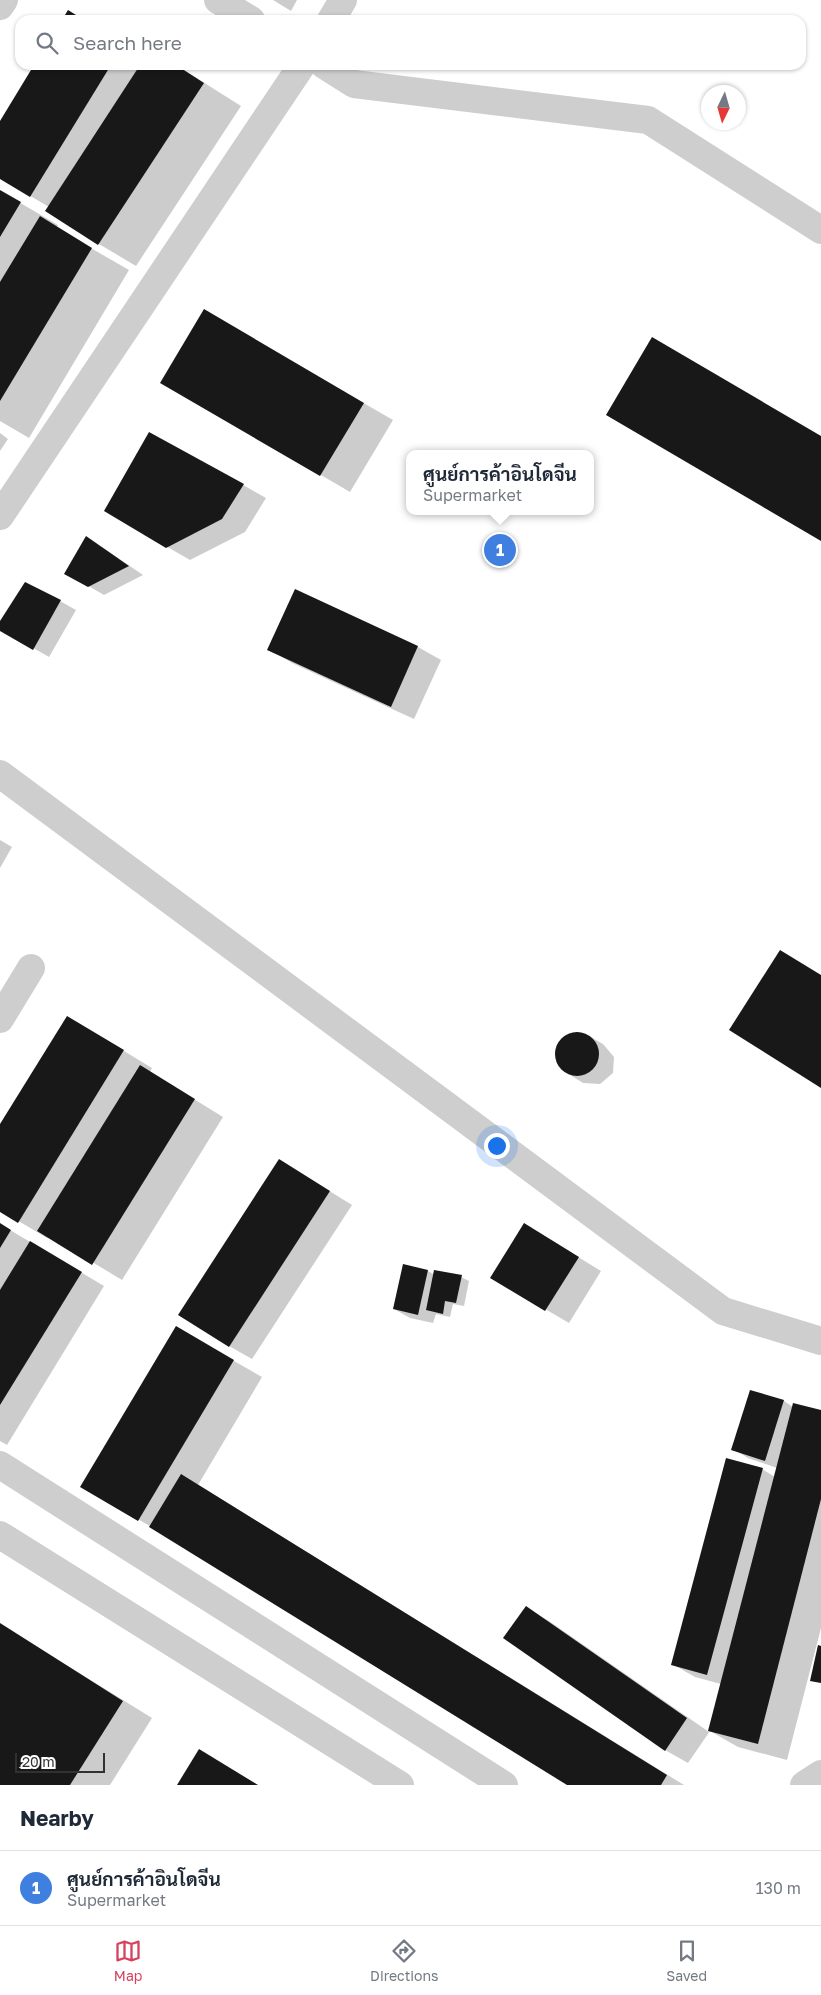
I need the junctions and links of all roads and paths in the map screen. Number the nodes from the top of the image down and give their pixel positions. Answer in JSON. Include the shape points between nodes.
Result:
{"nodes":[{"id":1,"x":4,"y":0,"type":"edge"},
{"id":2,"x":218,"y":0,"type":"edge"},
{"id":3,"x":343,"y":0,"type":"edge"},
{"id":4,"x":0,"y":6,"type":"edge"},
{"id":5,"x":243,"y":15,"type":"edge"},
{"id":6,"x":334,"y":15,"type":"edge"},
{"id":7,"x":299,"y":70,"type":"edge"},
{"id":8,"x":332,"y":70,"type":"edge"},
{"id":9,"x":821,"y":230,"type":"edge"},
{"id":10,"x":0,"y":516,"type":"edge"},
{"id":11,"x":0,"y":774,"type":"edge"},
{"id":12,"x":31,"y":968,"type":"dead end"},
{"id":13,"x":0,"y":1019,"type":"edge"},
{"id":14,"x":821,"y":1341,"type":"edge"},
{"id":15,"x":0,"y":1465,"type":"edge"},
{"id":16,"x":0,"y":1535,"type":"edge"},
{"id":17,"x":821,"y":1774,"type":"edge"},
{"id":18,"x":400,"y":1785,"type":"edge"},
{"id":19,"x":504,"y":1785,"type":"edge"},
{"id":20,"x":804,"y":1785,"type":"edge"}],
"edges":[{"from":1,"to":4,"type":"street"},
{"from":2,"to":5,"type":"street"},
{"from":3,"to":6,"type":"street"},
{"from":7,"to":10,"type":"street"},
{"from":8,"to":9,"type":"street","via":[[354,84],[648,120]]},
{"from":11,"to":14,"type":"street","via":[[723,1311]]},
{"from":12,"to":13,"type":"street"},
{"from":15,"to":19,"type":"street"},
{"from":16,"to":18,"type":"street"},
{"from":17,"to":20,"type":"street"}]}
